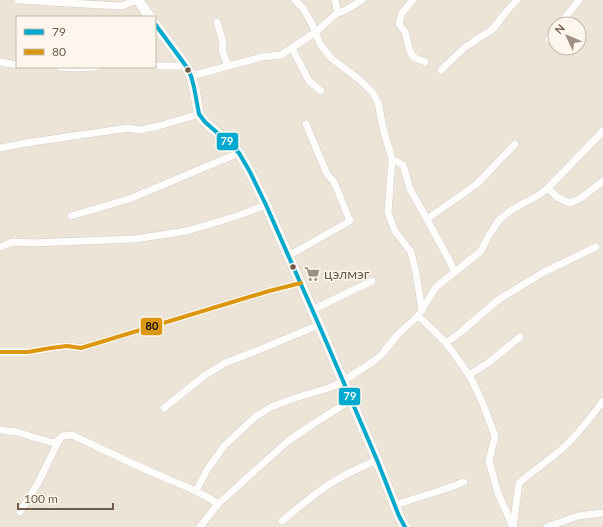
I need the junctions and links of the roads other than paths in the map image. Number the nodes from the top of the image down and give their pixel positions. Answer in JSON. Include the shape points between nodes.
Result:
{"nodes":[{"id":1,"x":18,"y":0,"type":"edge"},
{"id":2,"x":137,"y":0,"type":"edge"},
{"id":3,"x":295,"y":0,"type":"edge"},
{"id":4,"x":362,"y":0,"type":"edge"},
{"id":5,"x":413,"y":0,"type":"edge"},
{"id":6,"x":517,"y":0,"type":"edge"},
{"id":7,"x":579,"y":0,"type":"edge"},
{"id":8,"x":335,"y":1,"type":"edge"},
{"id":9,"x":338,"y":14,"type":"junction"},
{"id":10,"x":149,"y":16,"type":"edge"},
{"id":11,"x":566,"y":16,"type":"edge"},
{"id":12,"x":217,"y":22,"type":"dead end"},
{"id":13,"x":156,"y":25,"type":"edge"},
{"id":14,"x":316,"y":32,"type":"junction"},
{"id":15,"x":292,"y":48,"type":"junction"},
{"id":16,"x":0,"y":62,"type":"edge"},
{"id":17,"x":425,"y":62,"type":"dead end"},
{"id":18,"x":340,"y":64,"type":"junction"},
{"id":19,"x":351,"y":64,"type":"dead end"},
{"id":20,"x":16,"y":65,"type":"edge"},
{"id":21,"x":156,"y":66,"type":"edge"},
{"id":22,"x":186,"y":66,"type":"junction"},
{"id":23,"x":228,"y":66,"type":"junction"},
{"id":24,"x":441,"y":70,"type":"dead end"},
{"id":25,"x":191,"y":76,"type":"junction"},
{"id":26,"x":321,"y":91,"type":"dead end"},
{"id":27,"x":199,"y":114,"type":"junction"},
{"id":28,"x":306,"y":124,"type":"dead end"},
{"id":29,"x":603,"y":131,"type":"edge"},
{"id":30,"x":515,"y":144,"type":"dead end"},
{"id":31,"x":0,"y":148,"type":"edge"},
{"id":32,"x":239,"y":153,"type":"junction"},
{"id":33,"x":392,"y":159,"type":"junction"},
{"id":34,"x":603,"y":181,"type":"edge"},
{"id":35,"x":548,"y":188,"type":"junction"},
{"id":36,"x":266,"y":205,"type":"junction"},
{"id":37,"x":71,"y":216,"type":"dead end"},
{"id":38,"x":427,"y":219,"type":"junction"},
{"id":39,"x":0,"y":247,"type":"edge"},
{"id":40,"x":596,"y":248,"type":"dead end"},
{"id":41,"x":288,"y":256,"type":"junction"},
{"id":42,"x":455,"y":272,"type":"junction"},
{"id":43,"x":372,"y":281,"type":"dead end"},
{"id":44,"x":300,"y":283,"type":"junction"},
{"id":45,"x":312,"y":310,"type":"junction"},
{"id":46,"x":420,"y":313,"type":"junction"},
{"id":47,"x":319,"y":325,"type":"junction"},
{"id":48,"x":520,"y":337,"type":"dead end"},
{"id":49,"x":446,"y":344,"type":"junction"},
{"id":50,"x":0,"y":352,"type":"edge"},
{"id":51,"x":469,"y":375,"type":"junction"},
{"id":52,"x":343,"y":380,"type":"junction"},
{"id":53,"x":351,"y":400,"type":"junction"},
{"id":54,"x":603,"y":401,"type":"edge"},
{"id":55,"x":164,"y":408,"type":"dead end"},
{"id":56,"x":0,"y":430,"type":"edge"},
{"id":57,"x":59,"y":440,"type":"junction"},
{"id":58,"x":377,"y":460,"type":"junction"},
{"id":59,"x":464,"y":482,"type":"dead end"},
{"id":60,"x":196,"y":491,"type":"junction"},
{"id":61,"x":218,"y":504,"type":"junction"},
{"id":62,"x":395,"y":505,"type":"junction"},
{"id":63,"x":20,"y":512,"type":"dead end"},
{"id":64,"x":603,"y":513,"type":"edge"},
{"id":65,"x":282,"y":521,"type":"dead end"},
{"id":66,"x":200,"y":527,"type":"edge"},
{"id":67,"x":405,"y":527,"type":"edge"},
{"id":68,"x":513,"y":527,"type":"edge"},
{"id":69,"x":547,"y":527,"type":"edge"}],
"edges":[{"from":1,"to":2,"type":"street","via":[[122,6]]},
{"from":2,"to":10,"type":"main road"},
{"from":3,"to":14,"type":"street","via":[[303,8]]},
{"from":4,"to":9,"type":"street"},
{"from":5,"to":17,"type":"street","via":[[402,13],[399,24],[405,32],[413,57]]},
{"from":6,"to":24,"type":"street","via":[[492,30],[465,47]]},
{"from":7,"to":11,"type":"street"},
{"from":8,"to":9,"type":"street"},
{"from":9,"to":14,"type":"street"},
{"from":12,"to":23,"type":"street"},
{"from":13,"to":22,"type":"main road"},
{"from":14,"to":15,"type":"street"},
{"from":14,"to":18,"type":"street","via":[[320,44],[331,58]]},
{"from":15,"to":23,"type":"street","via":[[281,55]]},
{"from":15,"to":26,"type":"street","via":[[309,81]]},
{"from":16,"to":20,"type":"street"},
{"from":18,"to":19,"type":"street"},
{"from":18,"to":33,"type":"street","via":[[360,80],[378,102]]},
{"from":21,"to":22,"type":"street"},
{"from":22,"to":25,"type":"main road"},
{"from":23,"to":25,"type":"street"},
{"from":25,"to":27,"type":"main road"},
{"from":27,"to":31,"type":"street","via":[[139,130],[128,128]]},
{"from":27,"to":32,"type":"main road"},
{"from":28,"to":41,"type":"street","via":[[350,222]]},
{"from":29,"to":35,"type":"street"},
{"from":30,"to":38,"type":"street","via":[[477,184]]},
{"from":32,"to":36,"type":"main road"},
{"from":32,"to":37,"type":"street","via":[[129,199]]},
{"from":33,"to":38,"type":"street","via":[[403,165],[410,189]]},
{"from":33,"to":46,"type":"street","via":[[388,212],[395,232],[410,252],[416,273]]},
{"from":34,"to":35,"type":"street","via":[[570,203]]},
{"from":35,"to":42,"type":"street","via":[[499,220],[480,251]]},
{"from":36,"to":39,"type":"street","via":[[187,231],[150,237],[74,242],[12,242]]},
{"from":36,"to":41,"type":"main road"},
{"from":38,"to":42,"type":"street"},
{"from":40,"to":49,"type":"street","via":[[544,272],[498,300]]},
{"from":41,"to":44,"type":"main road"},
{"from":42,"to":46,"type":"street","via":[[436,287]]},
{"from":43,"to":45,"type":"street"},
{"from":44,"to":45,"type":"main road"},
{"from":44,"to":50,"type":"street","via":[[269,290],[81,348],[67,346],[28,352]]},
{"from":45,"to":47,"type":"main road"},
{"from":46,"to":49,"type":"street"},
{"from":46,"to":52,"type":"street","via":[[374,361]]},
{"from":47,"to":52,"type":"main road"},
{"from":47,"to":55,"type":"street","via":[[225,363],[204,376]]},
{"from":48,"to":51,"type":"street"},
{"from":49,"to":51,"type":"street"},
{"from":51,"to":68,"type":"street","via":[[495,436],[490,462],[498,493]]},
{"from":52,"to":53,"type":"main road"},
{"from":52,"to":60,"type":"street","via":[[329,388],[295,398],[254,417],[224,446]]},
{"from":53,"to":58,"type":"main road"},
{"from":53,"to":61,"type":"street","via":[[288,442]]},
{"from":54,"to":68,"type":"street","via":[[566,446],[519,483]]},
{"from":56,"to":57,"type":"street","via":[[17,432],[54,443]]},
{"from":57,"to":60,"type":"street","via":[[62,436],[72,435]]},
{"from":57,"to":63,"type":"street"},
{"from":58,"to":62,"type":"main road"},
{"from":58,"to":65,"type":"street","via":[[327,486]]},
{"from":59,"to":62,"type":"street"},
{"from":60,"to":61,"type":"street"},
{"from":61,"to":66,"type":"street"},
{"from":62,"to":67,"type":"main road"},
{"from":64,"to":69,"type":"street","via":[[578,516]]}]}
